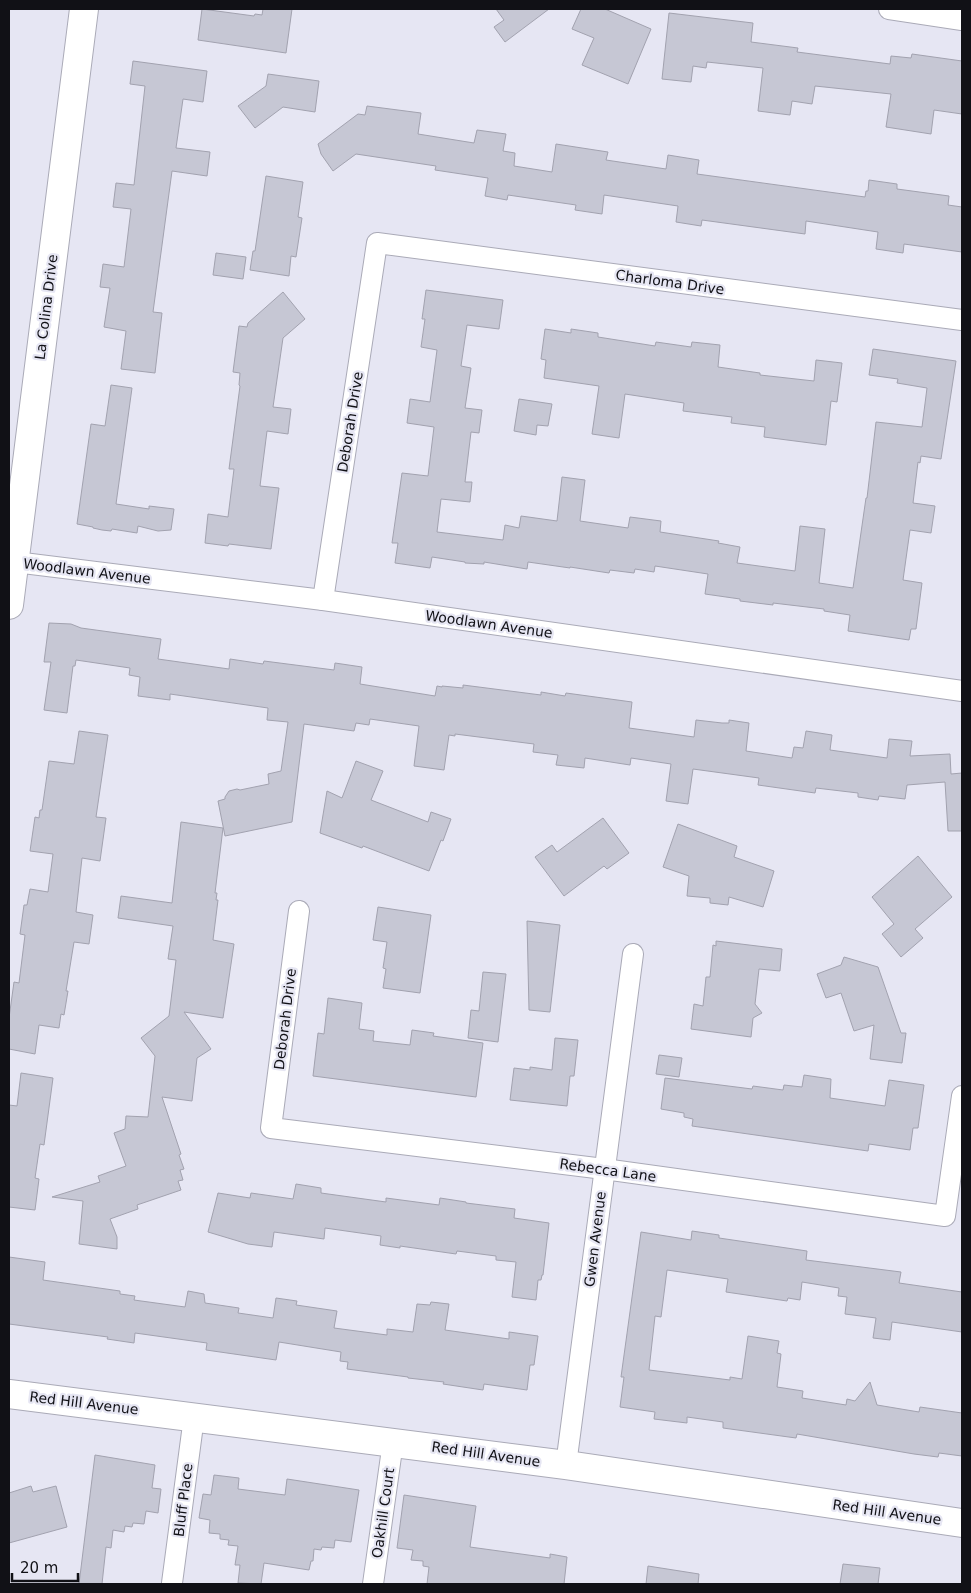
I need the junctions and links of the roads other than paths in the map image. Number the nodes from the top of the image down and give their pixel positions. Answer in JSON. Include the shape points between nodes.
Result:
{"nodes":[{"id":1,"x":84,"y":9,"type":"edge"},
{"id":2,"x":897,"y":9,"type":"edge"},
{"id":3,"x":962,"y":20,"type":"edge"},
{"id":4,"x":377,"y":243,"type":"joint"},
{"id":5,"x":962,"y":320,"type":"edge"},
{"id":6,"x":15,"y":562,"type":"junction"},
{"id":7,"x":323,"y":600,"type":"junction"},
{"id":8,"x":9,"y":606,"type":"edge"},
{"id":9,"x":962,"y":691,"type":"edge"},
{"id":10,"x":299,"y":911,"type":"dead end"},
{"id":11,"x":633,"y":954,"type":"dead end"},
{"id":12,"x":962,"y":1096,"type":"edge"},
{"id":13,"x":271,"y":1128,"type":"joint"},
{"id":14,"x":604,"y":1169,"type":"junction"},
{"id":15,"x":9,"y":1394,"type":"edge"},
{"id":16,"x":194,"y":1418,"type":"junction"},
{"id":17,"x":393,"y":1442,"type":"junction"},
{"id":18,"x":566,"y":1465,"type":"junction"},
{"id":19,"x":962,"y":1523,"type":"edge"},
{"id":20,"x":172,"y":1582,"type":"dead end"},
{"id":21,"x":373,"y":1584,"type":"edge"}],
"edges":[{"from":1,"to":6,"type":"main road","name":"La Colina Drive"},
{"from":2,"to":3,"type":"street"},
{"from":4,"to":5,"type":"street","name":"Charloma Drive"},
{"from":4,"to":7,"type":"street","name":"Deborah Drive"},
{"from":6,"to":7,"type":"street","name":"Woodlawn Avenue"},
{"from":6,"to":8,"type":"main road","name":"La Colina Drive"},
{"from":7,"to":9,"type":"street","name":"Woodlawn Avenue"},
{"from":10,"to":13,"type":"street","name":"Deborah Drive"},
{"from":11,"to":14,"type":"street","name":"Gwen Avenue"},
{"from":12,"to":14,"type":"street","name":"Rebecca Lane","via":[[945,1216]]},
{"from":13,"to":14,"type":"street","name":"Rebecca Lane"},
{"from":14,"to":18,"type":"street","name":"Gwen Avenue"},
{"from":15,"to":16,"type":"main road","name":"Red Hill Avenue"},
{"from":16,"to":17,"type":"main road","name":"Red Hill Avenue"},
{"from":16,"to":20,"type":"street","name":"Bluff Place"},
{"from":17,"to":18,"type":"main road","name":"Red Hill Avenue"},
{"from":17,"to":21,"type":"street","name":"Oakhill Court"},
{"from":18,"to":19,"type":"main road","name":"Red Hill Avenue"}]}
